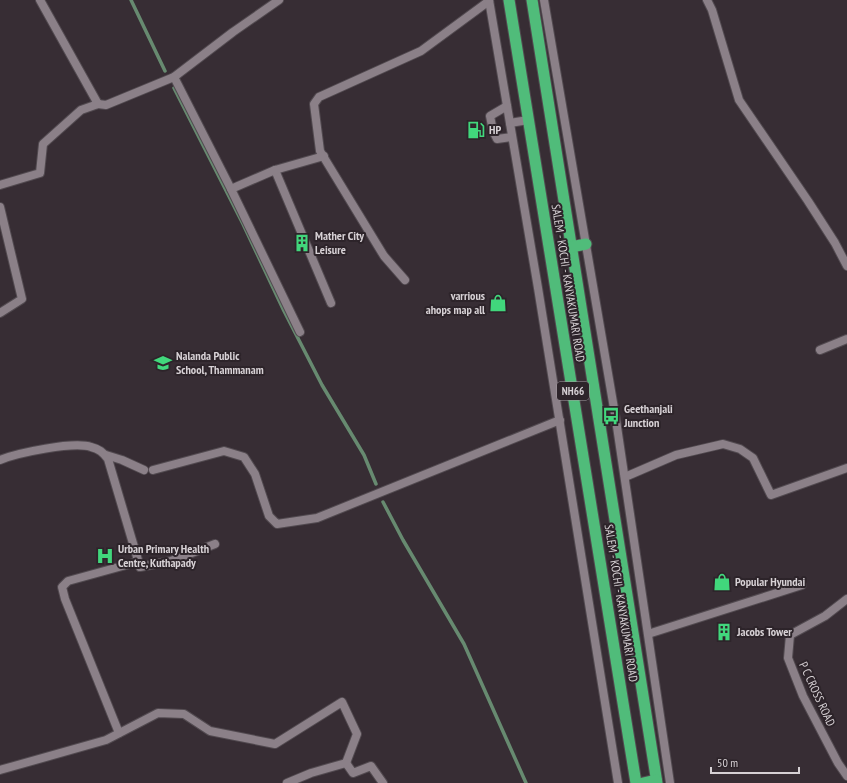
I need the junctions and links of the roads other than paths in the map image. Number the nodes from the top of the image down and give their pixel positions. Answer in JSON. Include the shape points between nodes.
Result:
{"nodes":[{"id":1,"x":40,"y":0,"type":"edge"},
{"id":2,"x":279,"y":0,"type":"edge"},
{"id":3,"x":509,"y":0,"type":"edge"},
{"id":4,"x":532,"y":0,"type":"edge"},
{"id":5,"x":544,"y":0,"type":"edge"},
{"id":6,"x":707,"y":0,"type":"edge"},
{"id":7,"x":489,"y":1,"type":"edge"},
{"id":8,"x":174,"y":77,"type":"junction"},
{"id":9,"x":98,"y":104,"type":"junction"},
{"id":10,"x":507,"y":106,"type":"junction"},
{"id":11,"x":528,"y":120,"type":"junction"},
{"id":12,"x":510,"y":123,"type":"junction"},
{"id":13,"x":512,"y":137,"type":"junction"},
{"id":14,"x":324,"y":156,"type":"junction"},
{"id":15,"x":276,"y":170,"type":"junction"},
{"id":16,"x":0,"y":185,"type":"edge"},
{"id":17,"x":231,"y":189,"type":"junction"},
{"id":18,"x":0,"y":207,"type":"edge"},
{"id":19,"x":586,"y":244,"type":"junction"},
{"id":20,"x":571,"y":247,"type":"junction"},
{"id":21,"x":847,"y":266,"type":"edge"},
{"id":22,"x":405,"y":280,"type":"dead end"},
{"id":23,"x":331,"y":303,"type":"dead end"},
{"id":24,"x":0,"y":313,"type":"edge"},
{"id":25,"x":300,"y":332,"type":"dead end"},
{"id":26,"x":847,"y":339,"type":"edge"},
{"id":27,"x":820,"y":350,"type":"dead end"},
{"id":28,"x":560,"y":420,"type":"junction"},
{"id":29,"x":106,"y":456,"type":"junction"},
{"id":30,"x":0,"y":460,"type":"edge"},
{"id":31,"x":847,"y":468,"type":"edge"},
{"id":32,"x":144,"y":470,"type":"dead end"},
{"id":33,"x":153,"y":470,"type":"dead end"},
{"id":34,"x":625,"y":477,"type":"junction"},
{"id":35,"x":215,"y":544,"type":"dead end"},
{"id":36,"x":137,"y":562,"type":"junction"},
{"id":37,"x":802,"y":585,"type":"dead end"},
{"id":38,"x":847,"y":599,"type":"edge"},
{"id":39,"x":648,"y":634,"type":"junction"},
{"id":40,"x":119,"y":733,"type":"junction"},
{"id":41,"x":346,"y":763,"type":"junction"},
{"id":42,"x":0,"y":770,"type":"edge"},
{"id":43,"x":847,"y":776,"type":"edge"},
{"id":44,"x":657,"y":782,"type":"edge"},
{"id":45,"x":288,"y":783,"type":"edge"},
{"id":46,"x":383,"y":783,"type":"edge"},
{"id":47,"x":618,"y":783,"type":"edge"},
{"id":48,"x":636,"y":783,"type":"edge"},
{"id":49,"x":642,"y":783,"type":"edge"},
{"id":50,"x":670,"y":783,"type":"edge"}],
"edges":[{"from":1,"to":9,"type":"street"},
{"from":2,"to":8,"type":"street"},
{"from":3,"to":11,"type":"highway","name":"SALEM - KOCHI - KANYAKUMARI ROAD","number":"NH66"},
{"from":4,"to":20,"type":"highway","name":"SALEM - KOCHI - KANYAKUMARI ROAD","number":"NH66"},
{"from":5,"to":19,"type":"street"},
{"from":6,"to":21,"type":"street","via":[[739,100],[812,207]]},
{"from":7,"to":10,"type":"street"},
{"from":7,"to":14,"type":"street","via":[[421,51],[319,97],[314,104],[315,119],[320,151]]},
{"from":8,"to":9,"type":"street","via":[[106,105]]},
{"from":8,"to":17,"type":"street"},
{"from":9,"to":16,"type":"street","via":[[81,110],[43,144],[40,173]]},
{"from":10,"to":12,"type":"street"},
{"from":10,"to":13,"type":"street","via":[[490,116],[497,138]]},
{"from":11,"to":12,"type":"street"},
{"from":11,"to":48,"type":"highway","name":"SALEM - KOCHI - KANYAKUMARI ROAD","number":"NH66"},
{"from":12,"to":13,"type":"street"},
{"from":13,"to":28,"type":"street"},
{"from":14,"to":15,"type":"street"},
{"from":14,"to":22,"type":"street","via":[[384,256]]},
{"from":15,"to":17,"type":"street"},
{"from":15,"to":23,"type":"street"},
{"from":17,"to":25,"type":"street"},
{"from":18,"to":24,"type":"street","via":[[22,299]]},
{"from":19,"to":20,"type":"highway"},
{"from":19,"to":34,"type":"street"},
{"from":20,"to":44,"type":"highway","name":"SALEM - KOCHI - KANYAKUMARI ROAD","number":"NH66"},
{"from":26,"to":27,"type":"street"},
{"from":28,"to":33,"type":"street","via":[[317,518],[277,524],[269,516],[255,474],[244,457],[224,451]]},
{"from":28,"to":47,"type":"street"},
{"from":29,"to":30,"type":"street","via":[[102,451],[89,446],[73,446],[22,453]]},
{"from":29,"to":32,"type":"street"},
{"from":29,"to":36,"type":"street"},
{"from":31,"to":34,"type":"street","via":[[771,495],[753,458],[740,449],[723,444],[676,455]]},
{"from":34,"to":39,"type":"street"},
{"from":35,"to":36,"type":"street","via":[[171,561],[145,567],[140,567]]},
{"from":36,"to":40,"type":"street","via":[[68,581],[62,587]]},
{"from":37,"to":39,"type":"street"},
{"from":38,"to":43,"type":"street","name":"P C CROSS ROAD","via":[[825,616],[790,635],[788,658],[803,696]]},
{"from":39,"to":50,"type":"street"},
{"from":40,"to":41,"type":"street","via":[[158,713],[184,714],[210,731],[274,744],[342,702],[357,734]]},
{"from":40,"to":42,"type":"street","via":[[106,740]]},
{"from":41,"to":45,"type":"street"},
{"from":41,"to":46,"type":"street","via":[[352,773],[371,766]]},
{"from":44,"to":49,"type":"highway"}]}
